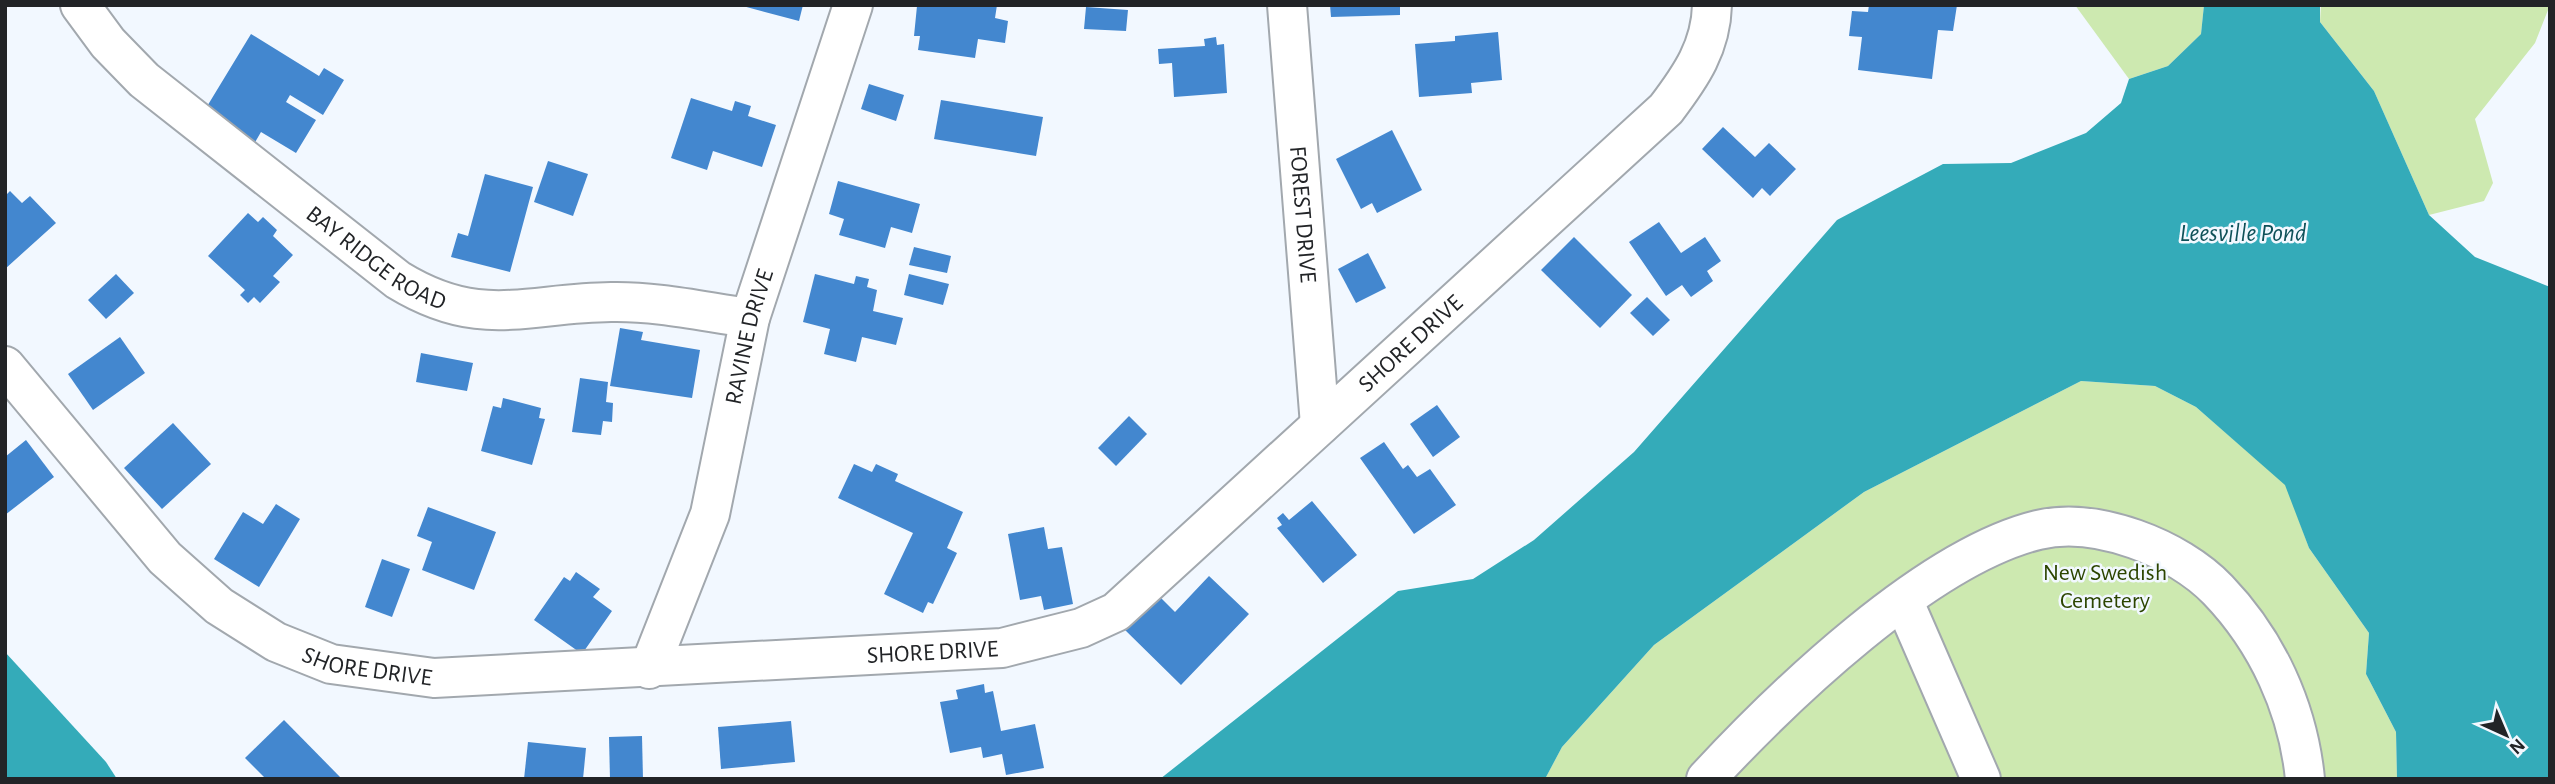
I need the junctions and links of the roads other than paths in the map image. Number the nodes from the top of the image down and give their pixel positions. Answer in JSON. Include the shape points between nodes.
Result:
{"nodes":[{"id":1,"x":80,"y":5,"type":"edge"},
{"id":2,"x":853,"y":5,"type":"edge"},
{"id":3,"x":1287,"y":5,"type":"edge"},
{"id":4,"x":1712,"y":5,"type":"edge"},
{"id":5,"x":750,"y":318,"type":"junction"},
{"id":6,"x":5,"y":366,"type":"edge"},
{"id":7,"x":1321,"y":425,"type":"junction"},
{"id":8,"x":1904,"y":602,"type":"junction"},
{"id":9,"x":649,"y":669,"type":"junction"},
{"id":10,"x":1706,"y":779,"type":"edge"},
{"id":11,"x":1981,"y":779,"type":"edge"},
{"id":12,"x":2305,"y":779,"type":"edge"}],
"edges":[{"from":1,"to":5,"type":"street","name":"BAY RIDGE ROAD","via":[[144,80],[398,280],[426,297],[481,312],[613,302]]},
{"from":2,"to":5,"type":"street","name":"RAVINE DRIVE"},
{"from":3,"to":7,"type":"street","name":"FOREST DRIVE"},
{"from":4,"to":7,"type":"street","name":"SHORE DRIVE","via":[[1711,29],[1694,73],[1666,108]]},
{"from":5,"to":9,"type":"street","name":"RAVINE DRIVE","via":[[710,514]]},
{"from":6,"to":9,"type":"street","name":"SHORE DRIVE","via":[[165,558],[219,607],[276,642],[331,664],[434,678]]},
{"from":7,"to":9,"type":"street","name":"SHORE DRIVE","via":[[1116,612],[1081,628],[1002,648]]},
{"from":8,"to":10,"type":"street","via":[[1829,660]]},
{"from":8,"to":11,"type":"street"},
{"from":8,"to":12,"type":"street","via":[[1980,552],[2041,530],[2109,533],[2175,556],[2208,580],[2256,635],[2284,696],[2303,754]]}]}
